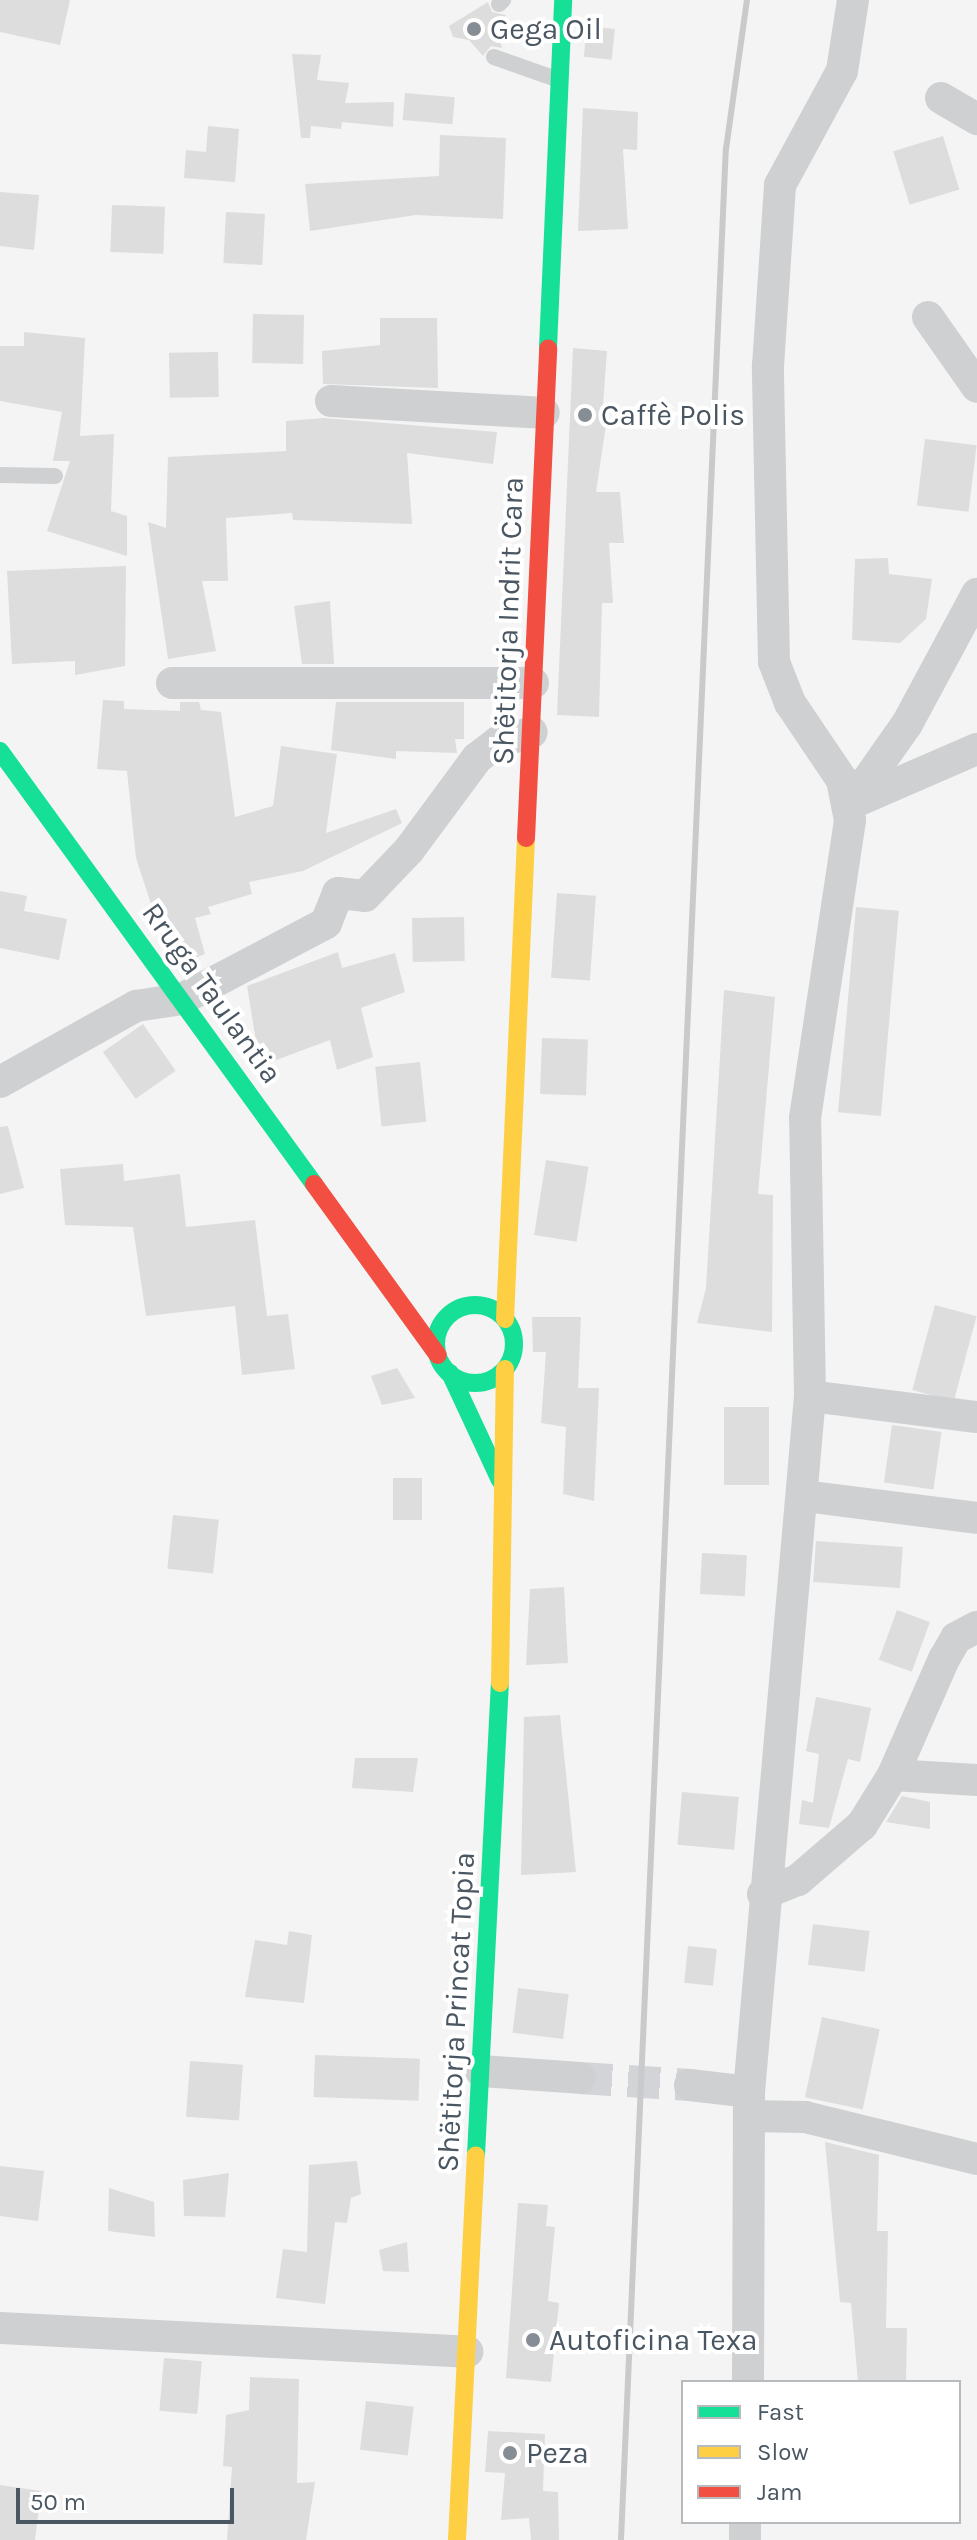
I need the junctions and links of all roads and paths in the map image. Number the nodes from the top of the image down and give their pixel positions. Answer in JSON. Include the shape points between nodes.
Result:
{"nodes":[{"id":1,"x":563,"y":0,"type":"edge"},
{"id":2,"x":853,"y":0,"type":"edge"},
{"id":3,"x":494,"y":57,"type":"dead end"},
{"id":4,"x":559,"y":80,"type":"junction"},
{"id":5,"x":941,"y":98,"type":"dead end"},
{"id":6,"x":977,"y":119,"type":"edge"},
{"id":7,"x":928,"y":317,"type":"dead end"},
{"id":8,"x":977,"y":387,"type":"edge"},
{"id":9,"x":331,"y":401,"type":"dead end"},
{"id":10,"x":544,"y":413,"type":"junction"},
{"id":11,"x":0,"y":475,"type":"edge"},
{"id":12,"x":55,"y":476,"type":"dead end"},
{"id":13,"x":977,"y":594,"type":"edge"},
{"id":14,"x":172,"y":683,"type":"dead end"},
{"id":15,"x":533,"y":683,"type":"junction"},
{"id":16,"x":532,"y":732,"type":"junction"},
{"id":17,"x":977,"y":749,"type":"edge"},
{"id":18,"x":0,"y":751,"type":"edge"},
{"id":19,"x":850,"y":805,"type":"junction"},
{"id":20,"x":182,"y":999,"type":"junction"},
{"id":21,"x":0,"y":1082,"type":"edge"},
{"id":22,"x":506,"y":1245,"type":"junction"},
{"id":23,"x":376,"y":1270,"type":"junction"},
{"id":24,"x":458,"y":1310,"type":"junction"},
{"id":25,"x":505,"y":1319,"type":"junction"},
{"id":26,"x":438,"y":1355,"type":"junction"},
{"id":27,"x":505,"y":1369,"type":"junction"},
{"id":28,"x":450,"y":1373,"type":"junction"},
{"id":29,"x":810,"y":1396,"type":"junction"},
{"id":30,"x":977,"y":1417,"type":"edge"},
{"id":31,"x":503,"y":1486,"type":"junction"},
{"id":32,"x":804,"y":1496,"type":"junction"},
{"id":33,"x":977,"y":1518,"type":"edge"},
{"id":34,"x":977,"y":1627,"type":"edge"},
{"id":35,"x":893,"y":1775,"type":"junction"},
{"id":36,"x":977,"y":1780,"type":"edge"},
{"id":37,"x":763,"y":1894,"type":"junction"},
{"id":38,"x":481,"y":2071,"type":"junction"},
{"id":39,"x":580,"y":2078,"type":"tunnel mouth"},
{"id":40,"x":690,"y":2085,"type":"tunnel mouth"},
{"id":41,"x":750,"y":2104,"type":"junction"},
{"id":42,"x":977,"y":2159,"type":"edge"},
{"id":43,"x":0,"y":2328,"type":"edge"},
{"id":44,"x":467,"y":2352,"type":"junction"},
{"id":45,"x":748,"y":2380,"type":"edge"},
{"id":46,"x":457,"y":2540,"type":"edge"}],
"edges":[{"from":1,"to":4,"type":"main road","name":"Shëtitorja Indrit Cara"},
{"from":2,"to":19,"type":"street","via":[[842,71],[780,185],[768,366],[774,662]]},
{"from":3,"to":4,"type":"lane"},
{"from":4,"to":10,"type":"main road","name":"Shëtitorja Indrit Cara"},
{"from":5,"to":6,"type":"street"},
{"from":7,"to":8,"type":"street"},
{"from":9,"to":10,"type":"street"},
{"from":10,"to":15,"type":"main road","name":"Shëtitorja Indrit Cara"},
{"from":11,"to":12,"type":"lane"},
{"from":13,"to":19,"type":"street","via":[[907,724]]},
{"from":14,"to":15,"type":"street"},
{"from":15,"to":16,"type":"main road","name":"Shëtitorja Indrit Cara"},
{"from":16,"to":20,"type":"street","via":[[498,742],[477,758],[365,896],[338,893],[326,923]]},
{"from":16,"to":22,"type":"main road","name":"Shëtitorja Indrit Cara"},
{"from":17,"to":19,"type":"street"},
{"from":18,"to":20,"type":"main road","name":"Rruga Taulantia"},
{"from":19,"to":29,"type":"street","via":[[805,1118]]},
{"from":20,"to":21,"type":"street","via":[[136,1006]]},
{"from":20,"to":23,"type":"main road","name":"Rruga Taulantia"},
{"from":22,"to":24,"type":"main road"},
{"from":22,"to":25,"type":"main road","name":"Shëtitorja Indrit Cara"},
{"from":23,"to":24,"type":"main road","name":"Rruga Taulantia"},
{"from":23,"to":26,"type":"main road","name":"Rruga Taulantia"},
{"from":24,"to":25,"type":"main road","via":[[487,1307]]},
{"from":24,"to":26,"type":"main road","via":[[438,1332]]},
{"from":25,"to":27,"type":"main road","via":[[514,1340]]},
{"from":26,"to":28,"type":"main road"},
{"from":27,"to":28,"type":"main road","via":[[479,1382]]},
{"from":27,"to":31,"type":"main road","name":"Shëtitorja Princat Topia"},
{"from":28,"to":31,"type":"main road","name":"Shëtitorja Princat Topia"},
{"from":29,"to":30,"type":"street"},
{"from":29,"to":32,"type":"street"},
{"from":31,"to":38,"type":"main road","name":"Shëtitorja Princat Topia","via":[[507,1549]]},
{"from":32,"to":33,"type":"street"},
{"from":32,"to":37,"type":"street"},
{"from":34,"to":35,"type":"street","via":[[956,1638],[944,1659]]},
{"from":35,"to":36,"type":"street"},
{"from":35,"to":37,"type":"street","via":[[862,1825],[831,1855]]},
{"from":37,"to":41,"type":"street"},
{"from":38,"to":39,"type":"street"},
{"from":38,"to":44,"type":"main road","name":"Shëtitorja Princat Topia"},
{"from":40,"to":41,"type":"street"},
{"from":41,"to":42,"type":"street"},
{"from":41,"to":45,"type":"street"},
{"from":43,"to":44,"type":"street"},
{"from":44,"to":46,"type":"main road","name":"Shëtitorja Princat Topia"}]}
